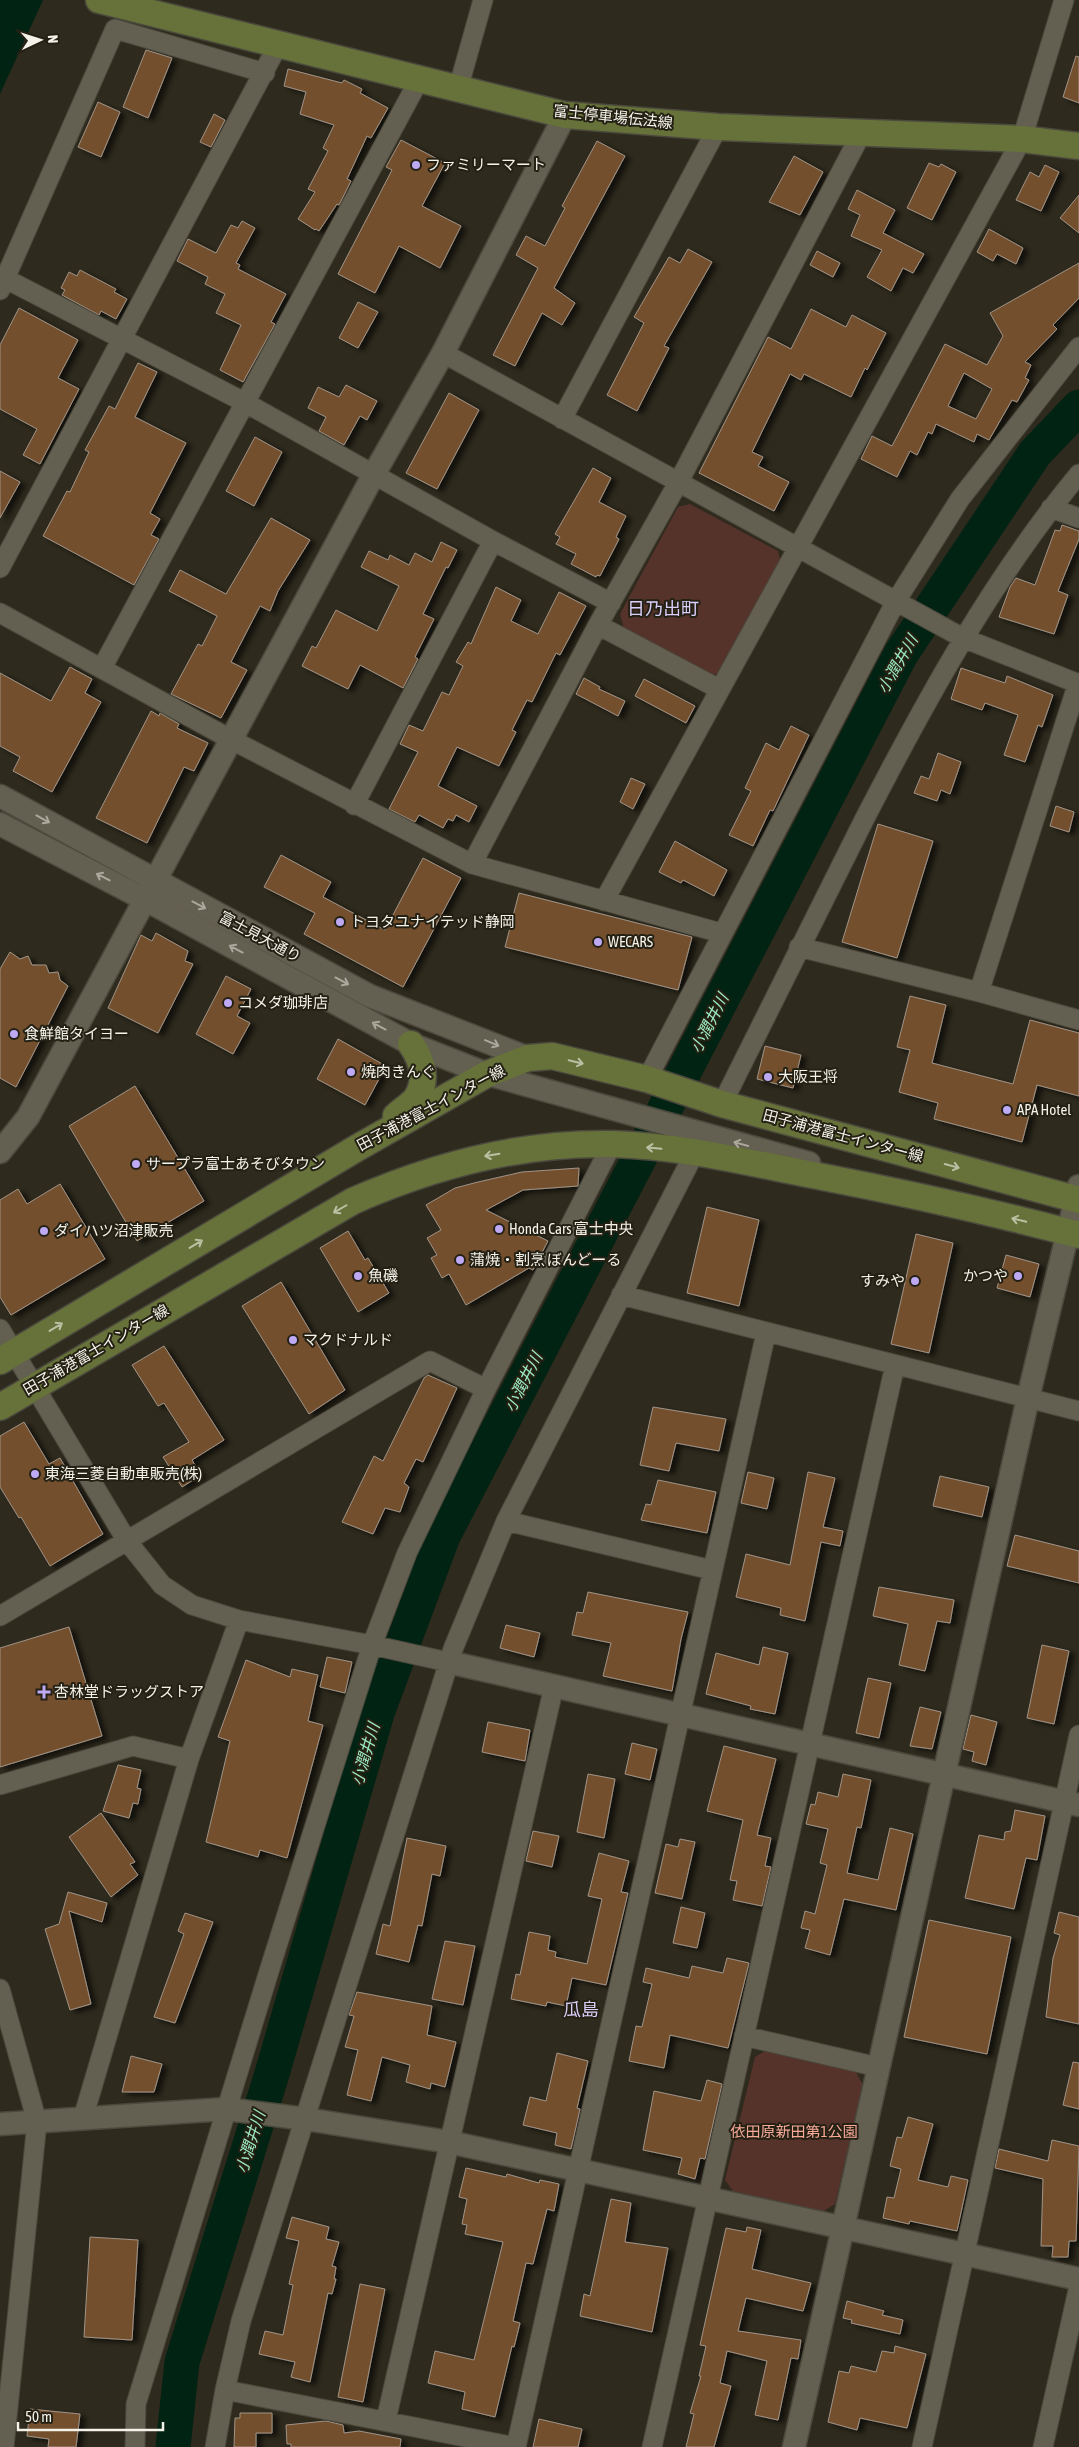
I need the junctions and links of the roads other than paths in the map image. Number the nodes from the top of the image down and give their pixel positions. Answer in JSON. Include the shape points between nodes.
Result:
{"nodes":[{"id":1,"x":483,"y":0,"type":"edge"},
{"id":2,"x":1064,"y":0,"type":"edge"},
{"id":3,"x":101,"y":1,"type":"edge"},
{"id":4,"x":278,"y":45,"type":"junction"},
{"id":5,"x":265,"y":73,"type":"junction"},
{"id":6,"x":419,"y":80,"type":"junction"},
{"id":7,"x":458,"y":89,"type":"junction"},
{"id":8,"x":565,"y":115,"type":"junction"},
{"id":9,"x":718,"y":127,"type":"junction"},
{"id":10,"x":861,"y":134,"type":"junction"},
{"id":11,"x":1022,"y":139,"type":"junction"},
{"id":12,"x":1079,"y":146,"type":"edge"},
{"id":13,"x":3,"y":284,"type":"edge"},
{"id":14,"x":122,"y":338,"type":"junction"},
{"id":15,"x":1079,"y":347,"type":"edge"},
{"id":16,"x":443,"y":353,"type":"junction"},
{"id":17,"x":244,"y":402,"type":"junction"},
{"id":18,"x":562,"y":419,"type":"junction"},
{"id":19,"x":374,"y":474,"type":"junction"},
{"id":20,"x":1079,"y":474,"type":"edge"},
{"id":21,"x":678,"y":483,"type":"junction"},
{"id":22,"x":1051,"y":508,"type":"junction"},
{"id":23,"x":1079,"y":518,"type":"edge"},
{"id":24,"x":494,"y":541,"type":"junction"},
{"id":25,"x":797,"y":547,"type":"junction"},
{"id":26,"x":0,"y":568,"type":"edge"},
{"id":27,"x":611,"y":603,"type":"junction"},
{"id":28,"x":903,"y":605,"type":"junction"},
{"id":29,"x":0,"y":613,"type":"edge"},
{"id":30,"x":598,"y":625,"type":"junction"},
{"id":31,"x":958,"y":635,"type":"junction"},
{"id":32,"x":102,"y":668,"type":"junction"},
{"id":33,"x":1078,"y":684,"type":"edge"},
{"id":34,"x":719,"y":689,"type":"junction"},
{"id":35,"x":232,"y":740,"type":"junction"},
{"id":36,"x":0,"y":796,"type":"edge"},
{"id":37,"x":354,"y":804,"type":"junction"},
{"id":38,"x":0,"y":824,"type":"edge"},
{"id":39,"x":472,"y":864,"type":"junction"},
{"id":40,"x":151,"y":891,"type":"junction"},
{"id":41,"x":604,"y":901,"type":"junction"},
{"id":42,"x":721,"y":933,"type":"junction"},
{"id":43,"x":799,"y":948,"type":"junction"},
{"id":44,"x":980,"y":992,"type":"junction"},
{"id":45,"x":1079,"y":1020,"type":"edge"},
{"id":46,"x":411,"y":1044,"type":"junction"},
{"id":47,"x":528,"y":1058,"type":"junction"},
{"id":48,"x":487,"y":1074,"type":"junction"},
{"id":49,"x":646,"y":1079,"type":"junction"},
{"id":50,"x":722,"y":1104,"type":"junction"},
{"id":51,"x":612,"y":1144,"type":"junction"},
{"id":52,"x":357,"y":1148,"type":"junction"},
{"id":53,"x":0,"y":1152,"type":"edge"},
{"id":54,"x":695,"y":1152,"type":"junction"},
{"id":55,"x":1078,"y":1195,"type":"edge"},
{"id":56,"x":940,"y":1199,"type":"junction"},
{"id":57,"x":1073,"y":1233,"type":"edge"},
{"id":58,"x":621,"y":1294,"type":"junction"},
{"id":59,"x":0,"y":1329,"type":"edge"},
{"id":60,"x":766,"y":1333,"type":"junction"},
{"id":61,"x":7,"y":1356,"type":"edge"},
{"id":62,"x":895,"y":1365,"type":"junction"},
{"id":63,"x":35,"y":1385,"type":"junction"},
{"id":64,"x":486,"y":1389,"type":"junction"},
{"id":65,"x":1028,"y":1398,"type":"junction"},
{"id":66,"x":0,"y":1407,"type":"edge"},
{"id":67,"x":1079,"y":1411,"type":"edge"},
{"id":68,"x":506,"y":1521,"type":"junction"},
{"id":69,"x":127,"y":1541,"type":"junction"},
{"id":70,"x":712,"y":1570,"type":"junction"},
{"id":71,"x":0,"y":1616,"type":"edge"},
{"id":72,"x":239,"y":1620,"type":"junction"},
{"id":73,"x":372,"y":1645,"type":"junction"},
{"id":74,"x":448,"y":1662,"type":"junction"},
{"id":75,"x":554,"y":1686,"type":"junction"},
{"id":76,"x":681,"y":1716,"type":"junction"},
{"id":77,"x":1079,"y":1735,"type":"edge"},
{"id":78,"x":810,"y":1745,"type":"junction"},
{"id":79,"x":190,"y":1759,"type":"junction"},
{"id":80,"x":944,"y":1775,"type":"junction"},
{"id":81,"x":0,"y":1785,"type":"edge"},
{"id":82,"x":1072,"y":1803,"type":"edge"},
{"id":83,"x":0,"y":1990,"type":"edge"},
{"id":84,"x":744,"y":2036,"type":"junction"},
{"id":85,"x":878,"y":2067,"type":"junction"},
{"id":86,"x":234,"y":2110,"type":"junction"},
{"id":87,"x":83,"y":2118,"type":"junction"},
{"id":88,"x":298,"y":2118,"type":"junction"},
{"id":89,"x":37,"y":2122,"type":"junction"},
{"id":90,"x":0,"y":2124,"type":"edge"},
{"id":91,"x":449,"y":2142,"type":"junction"},
{"id":92,"x":579,"y":2170,"type":"junction"},
{"id":93,"x":708,"y":2198,"type":"junction"},
{"id":94,"x":841,"y":2228,"type":"junction"},
{"id":95,"x":964,"y":2256,"type":"junction"},
{"id":96,"x":1079,"y":2279,"type":"edge"},
{"id":97,"x":1079,"y":2286,"type":"edge"},
{"id":98,"x":225,"y":2390,"type":"junction"},
{"id":99,"x":386,"y":2420,"type":"junction"},
{"id":100,"x":4,"y":2447,"type":"edge"},
{"id":101,"x":135,"y":2447,"type":"edge"},
{"id":102,"x":215,"y":2447,"type":"edge"},
{"id":103,"x":516,"y":2447,"type":"edge"},
{"id":104,"x":652,"y":2447,"type":"edge"},
{"id":105,"x":794,"y":2447,"type":"edge"},
{"id":106,"x":922,"y":2447,"type":"edge"},
{"id":107,"x":1043,"y":2447,"type":"edge"}],
"edges":[{"from":1,"to":7,"type":"street"},
{"from":2,"to":11,"type":"street"},
{"from":3,"to":4,"type":"main road","name":"富士停車場伝法線"},
{"from":4,"to":5,"type":"street"},
{"from":4,"to":6,"type":"main road","name":"富士停車場伝法線"},
{"from":5,"to":13,"type":"street","via":[[115,29]]},
{"from":5,"to":14,"type":"street"},
{"from":6,"to":7,"type":"main road","name":"富士停車場伝法線"},
{"from":6,"to":17,"type":"street"},
{"from":7,"to":8,"type":"main road","name":"富士停車場伝法線"},
{"from":8,"to":9,"type":"main road","name":"富士停車場伝法線"},
{"from":8,"to":16,"type":"street"},
{"from":9,"to":10,"type":"main road","name":"富士停車場伝法線"},
{"from":9,"to":18,"type":"street"},
{"from":10,"to":11,"type":"main road","name":"富士停車場伝法線"},
{"from":10,"to":21,"type":"street"},
{"from":11,"to":12,"type":"main road","name":"富士停車場伝法線"},
{"from":11,"to":25,"type":"street"},
{"from":13,"to":14,"type":"street"},
{"from":14,"to":17,"type":"street"},
{"from":14,"to":26,"type":"street"},
{"from":15,"to":28,"type":"street","via":[[960,498]]},
{"from":16,"to":18,"type":"street"},
{"from":16,"to":19,"type":"street"},
{"from":17,"to":19,"type":"street"},
{"from":17,"to":32,"type":"street"},
{"from":18,"to":21,"type":"street"},
{"from":19,"to":24,"type":"street"},
{"from":19,"to":35,"type":"street"},
{"from":20,"to":22,"type":"street"},
{"from":21,"to":25,"type":"street"},
{"from":21,"to":27,"type":"street"},
{"from":22,"to":23,"type":"street"},
{"from":22,"to":31,"type":"street"},
{"from":24,"to":27,"type":"street"},
{"from":24,"to":37,"type":"street"},
{"from":25,"to":28,"type":"street"},
{"from":25,"to":34,"type":"street"},
{"from":27,"to":30,"type":"street"},
{"from":28,"to":31,"type":"street"},
{"from":28,"to":42,"type":"street"},
{"from":29,"to":32,"type":"street"},
{"from":30,"to":34,"type":"street"},
{"from":30,"to":39,"type":"street"},
{"from":31,"to":33,"type":"street"},
{"from":31,"to":43,"type":"street"},
{"from":32,"to":35,"type":"street"},
{"from":33,"to":44,"type":"street"},
{"from":34,"to":41,"type":"street"},
{"from":35,"to":37,"type":"street"},
{"from":35,"to":40,"type":"street"},
{"from":36,"to":40,"type":"street","name":"富士見大通り","one_way":true},
{"from":37,"to":39,"type":"street"},
{"from":40,"to":38,"type":"street","name":"富士見大通り","one_way":true},
{"from":39,"to":41,"type":"street"},
{"from":46,"to":40,"type":"street","name":"富士見大通り","one_way":true},
{"from":40,"to":47,"type":"street","name":"富士見大通り","one_way":true,"via":[[370,996]]},
{"from":40,"to":53,"type":"street","via":[[28,1117]]},
{"from":41,"to":42,"type":"street"},
{"from":42,"to":49,"type":"street"},
{"from":43,"to":44,"type":"street"},
{"from":43,"to":50,"type":"street"},
{"from":44,"to":45,"type":"street"},
{"from":46,"to":48,"type":"street","name":"富士見大通り"},
{"from":46,"to":52,"type":"main road","via":[[422,1068],[417,1098]]},
{"from":47,"to":48,"type":"main road","name":"田子浦港富士インター線"},
{"from":47,"to":49,"type":"main road","name":"田子浦港富士インター線","one_way":true,"via":[[552,1056]]},
{"from":48,"to":52,"type":"main road","name":"田子浦港富士インター線"},
{"from":56,"to":48,"type":"street","name":"富士見大通り","one_way":true},
{"from":49,"to":50,"type":"main road","name":"田子浦港富士インター線"},
{"from":50,"to":55,"type":"main road","name":"田子浦港富士インター線","one_way":true},
{"from":54,"to":51,"type":"main road","name":"田子浦港富士インター線","one_way":true},
{"from":51,"to":63,"type":"main road","name":"田子浦港富士インター線","one_way":true,"via":[[536,1148],[476,1158],[397,1182],[353,1201]]},
{"from":51,"to":64,"type":"street"},
{"from":61,"to":52,"type":"main road","name":"田子浦港富士インター線","one_way":true},
{"from":54,"to":56,"type":"main road","name":"田子浦港富士インター線"},
{"from":54,"to":58,"type":"street"},
{"from":55,"to":57,"type":"street"},
{"from":57,"to":56,"type":"main road","name":"田子浦港富士インター線","one_way":true},
{"from":57,"to":65,"type":"street"},
{"from":58,"to":60,"type":"street"},
{"from":58,"to":68,"type":"street"},
{"from":59,"to":61,"type":"street"},
{"from":60,"to":62,"type":"street"},
{"from":60,"to":70,"type":"street"},
{"from":61,"to":63,"type":"street"},
{"from":62,"to":65,"type":"street"},
{"from":62,"to":78,"type":"street"},
{"from":63,"to":66,"type":"main road","name":"田子浦港富士インター線"},
{"from":63,"to":69,"type":"street"},
{"from":64,"to":69,"type":"street","via":[[430,1361]]},
{"from":64,"to":73,"type":"street","via":[[407,1553]]},
{"from":65,"to":67,"type":"street"},
{"from":65,"to":80,"type":"street"},
{"from":68,"to":70,"type":"street"},
{"from":68,"to":74,"type":"street"},
{"from":69,"to":71,"type":"street"},
{"from":69,"to":72,"type":"street","via":[[162,1585],[192,1605]]},
{"from":70,"to":76,"type":"street"},
{"from":72,"to":73,"type":"street"},
{"from":72,"to":79,"type":"street"},
{"from":73,"to":74,"type":"street"},
{"from":73,"to":86,"type":"street"},
{"from":74,"to":75,"type":"street"},
{"from":74,"to":88,"type":"street"},
{"from":75,"to":76,"type":"street"},
{"from":75,"to":91,"type":"street"},
{"from":76,"to":78,"type":"street"},
{"from":76,"to":92,"type":"street"},
{"from":77,"to":82,"type":"street"},
{"from":78,"to":80,"type":"street"},
{"from":78,"to":84,"type":"street"},
{"from":79,"to":81,"type":"street","via":[[133,1746]]},
{"from":79,"to":87,"type":"street"},
{"from":80,"to":82,"type":"street"},
{"from":80,"to":85,"type":"street"},
{"from":82,"to":95,"type":"street"},
{"from":83,"to":89,"type":"street"},
{"from":84,"to":85,"type":"street"},
{"from":84,"to":93,"type":"street"},
{"from":85,"to":94,"type":"street"},
{"from":86,"to":87,"type":"street"},
{"from":86,"to":88,"type":"street"},
{"from":86,"to":101,"type":"street","via":[[136,2404]]},
{"from":87,"to":89,"type":"street"},
{"from":88,"to":91,"type":"street"},
{"from":88,"to":98,"type":"street"},
{"from":89,"to":90,"type":"street"},
{"from":89,"to":100,"type":"street"},
{"from":91,"to":92,"type":"street"},
{"from":91,"to":99,"type":"street"},
{"from":92,"to":93,"type":"street"},
{"from":92,"to":103,"type":"street"},
{"from":93,"to":94,"type":"street"},
{"from":93,"to":104,"type":"street"},
{"from":94,"to":95,"type":"street"},
{"from":94,"to":105,"type":"street"},
{"from":95,"to":96,"type":"street"},
{"from":95,"to":106,"type":"street"},
{"from":97,"to":107,"type":"street"},
{"from":98,"to":99,"type":"street"},
{"from":98,"to":102,"type":"street"},
{"from":99,"to":103,"type":"street"}]}
